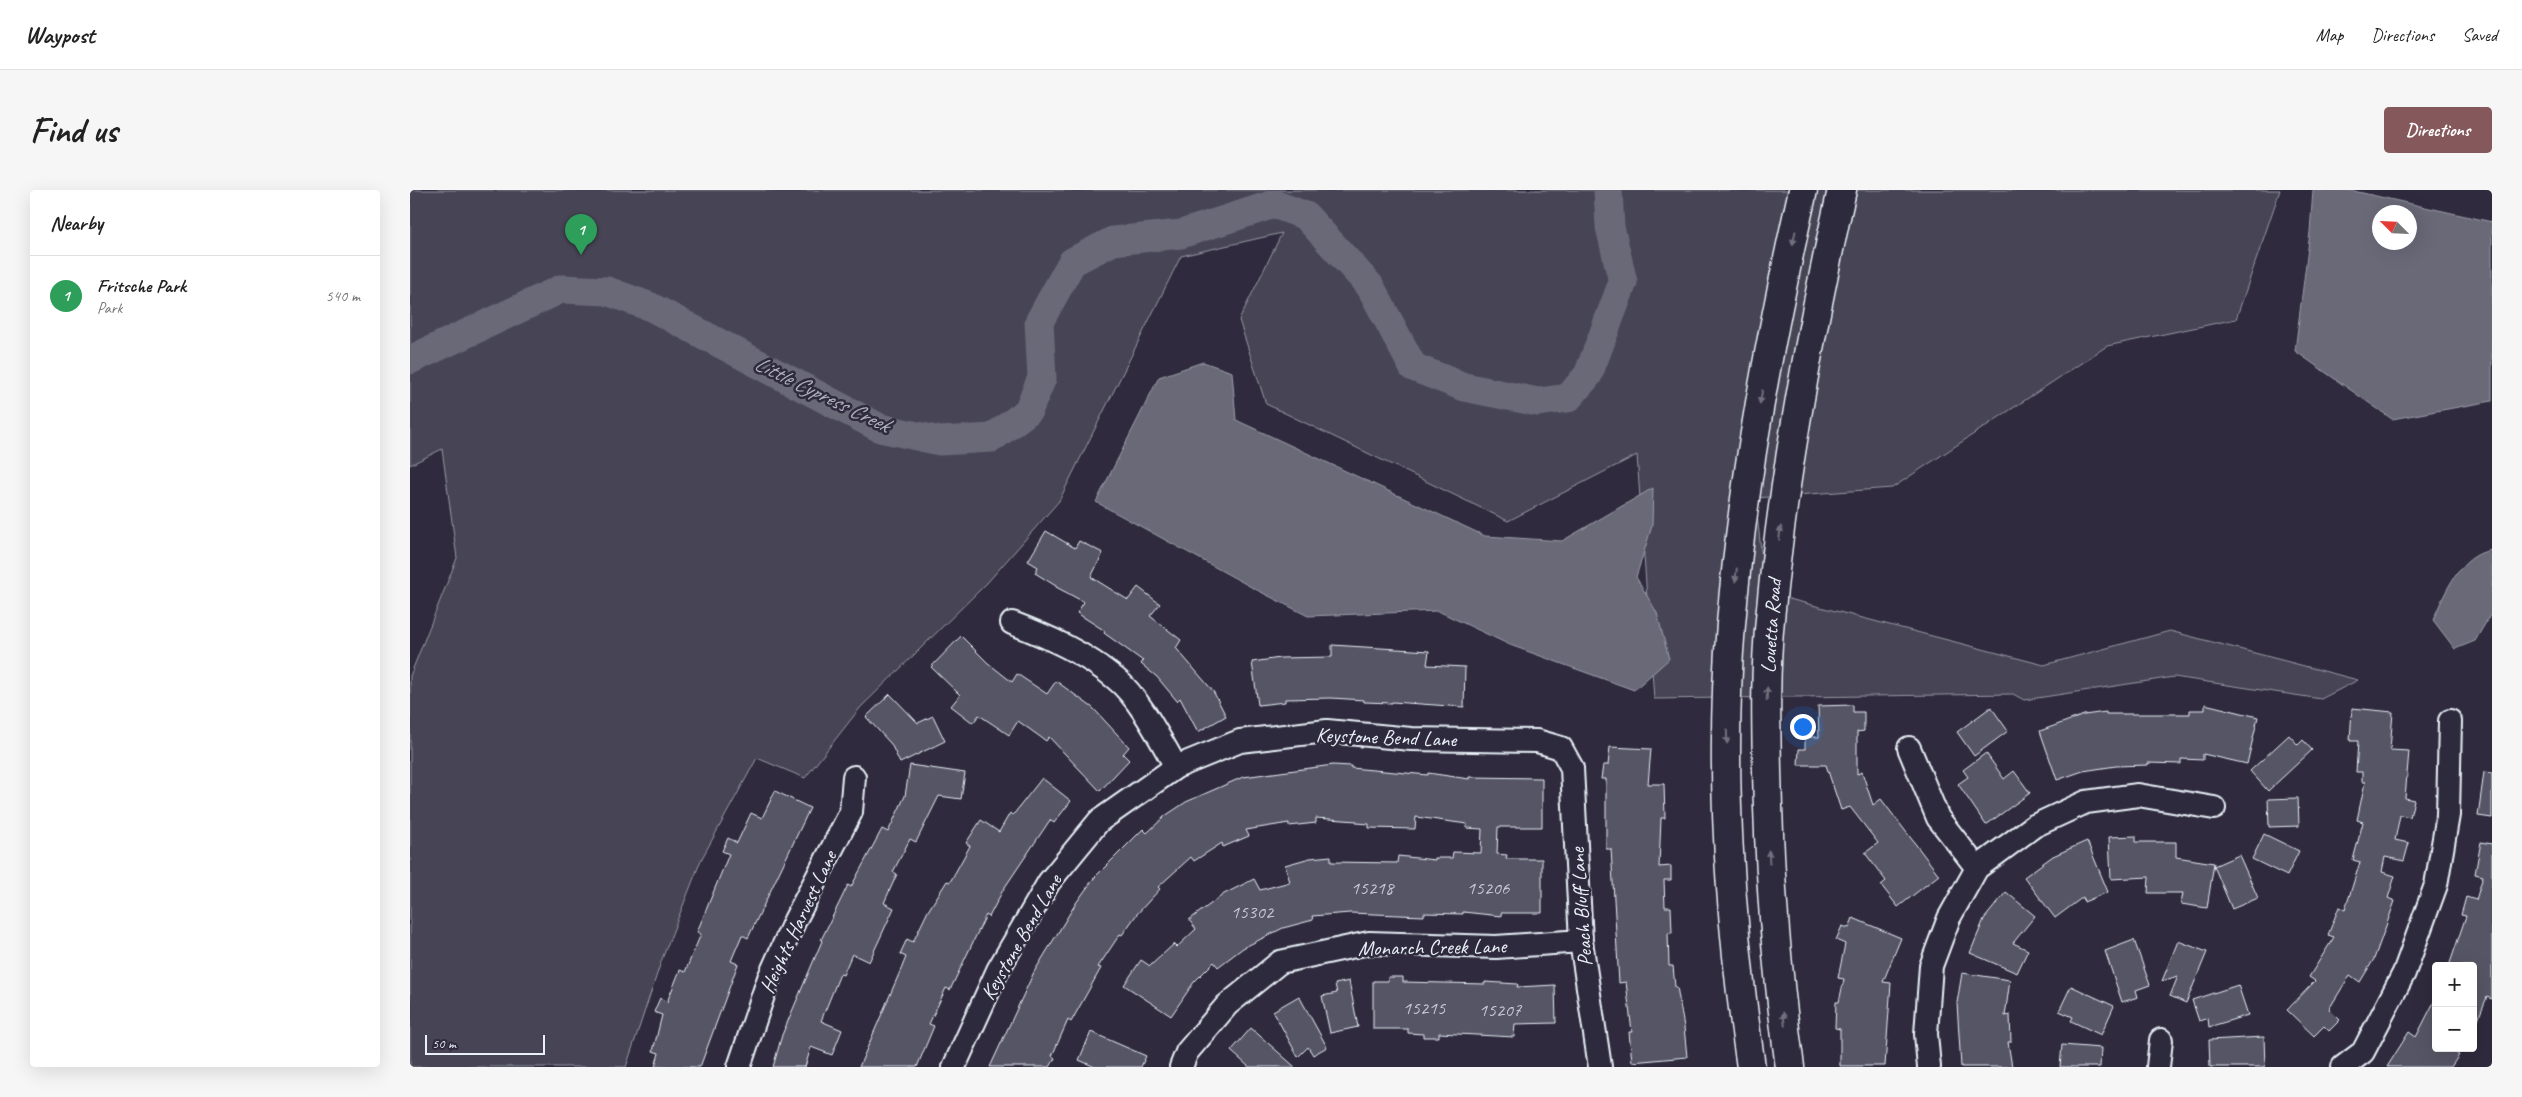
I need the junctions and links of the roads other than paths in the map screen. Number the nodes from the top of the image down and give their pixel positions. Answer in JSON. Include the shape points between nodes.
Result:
{"nodes":[{"id":1,"x":1804,"y":190,"type":"edge"},
{"id":2,"x":1842,"y":190,"type":"edge"},
{"id":3,"x":1012,"y":622,"type":"dead end"},
{"id":4,"x":2450,"y":721,"type":"dead end"},
{"id":5,"x":1561,"y":748,"type":"joint"},
{"id":6,"x":1909,"y":748,"type":"dead end"},
{"id":7,"x":1176,"y":766,"type":"junction"},
{"id":8,"x":854,"y":777,"type":"dead end"},
{"id":9,"x":2214,"y":808,"type":"dead end"},
{"id":10,"x":1976,"y":868,"type":"junction"},
{"id":11,"x":1582,"y":941,"type":"junction"},
{"id":12,"x":2161,"y":1040,"type":"dead end"},
{"id":13,"x":739,"y":1067,"type":"edge"},
{"id":14,"x":954,"y":1067,"type":"edge"},
{"id":15,"x":1181,"y":1067,"type":"edge"},
{"id":16,"x":1600,"y":1067,"type":"edge"},
{"id":17,"x":1751,"y":1067,"type":"edge"},
{"id":18,"x":1790,"y":1067,"type":"edge"},
{"id":19,"x":1929,"y":1067,"type":"edge"},
{"id":20,"x":2158,"y":1067,"type":"edge"},
{"id":21,"x":2343,"y":1067,"type":"edge"}],
"edges":[{"from":1,"to":17,"type":"main road","name":"Louetta Road","one_way":true,"via":[[1757,418],[1730,625],[1727,728],[1729,850],[1738,965]]},
{"from":18,"to":2,"type":"main road","name":"Louetta Road","one_way":true,"via":[[1777,962],[1768,846],[1766,724],[1770,621],[1796,415]]},
{"from":3,"to":7,"type":"street","via":[[1061,642],[1117,680],[1150,720]]},
{"from":4,"to":21,"type":"street","via":[[2448,815],[2436,885],[2404,973],[2363,1052]]},
{"from":5,"to":7,"type":"street","name":"Keystone Bend Lane","via":[[1537,741],[1411,739],[1327,731],[1240,741]]},
{"from":5,"to":11,"type":"street","name":"Peach Bluff Lane","via":[[1572,768]]},
{"from":6,"to":10,"type":"street","via":[[1938,818]]},
{"from":7,"to":14,"type":"street","name":"Keystone Bend Lane","via":[[1099,821],[1049,882],[998,970]]},
{"from":8,"to":13,"type":"street","name":"Heights Harvest Lane","via":[[851,812],[769,978]]},
{"from":9,"to":10,"type":"street","via":[[2138,795],[2086,802],[2034,826]]},
{"from":10,"to":19,"type":"street","via":[[1949,918],[1931,966],[1926,1034]]},
{"from":11,"to":15,"type":"street","name":"Monarch Creek Lane","via":[[1496,948],[1369,943],[1280,962],[1227,1005],[1187,1052]]},
{"from":11,"to":16,"type":"street","name":"Peach Bluff Lane"},
{"from":12,"to":20,"type":"street"}]}
